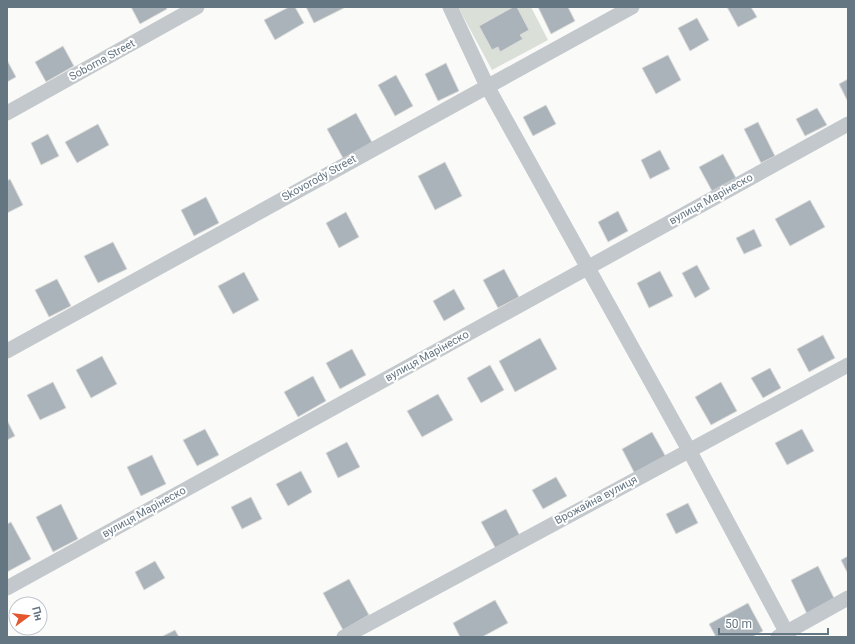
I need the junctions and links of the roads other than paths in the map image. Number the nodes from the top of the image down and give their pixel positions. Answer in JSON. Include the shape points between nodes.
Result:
{"nodes":[{"id":1,"x":197,"y":7,"type":"edge"},
{"id":2,"x":450,"y":7,"type":"edge"},
{"id":3,"x":632,"y":7,"type":"edge"},
{"id":4,"x":487,"y":86,"type":"junction"},
{"id":5,"x":7,"y":112,"type":"edge"},
{"id":6,"x":848,"y":124,"type":"edge"},
{"id":7,"x":587,"y":267,"type":"junction"},
{"id":8,"x":7,"y":351,"type":"edge"},
{"id":9,"x":848,"y":365,"type":"edge"},
{"id":10,"x":689,"y":450,"type":"junction"},
{"id":11,"x":7,"y":588,"type":"edge"},
{"id":12,"x":848,"y":598,"type":"edge"},
{"id":13,"x":784,"y":635,"type":"edge"},
{"id":14,"x":344,"y":637,"type":"edge"}],
"edges":[{"from":1,"to":5,"type":"street","name":"Soborna Street"},
{"from":2,"to":4,"type":"street"},
{"from":3,"to":4,"type":"street","name":"Skovorody Street"},
{"from":4,"to":7,"type":"street"},
{"from":4,"to":8,"type":"street","name":"Skovorody Street"},
{"from":6,"to":7,"type":"street","name":"вулиця Марінеско"},
{"from":7,"to":10,"type":"street"},
{"from":7,"to":11,"type":"street","name":"вулиця Марінеско"},
{"from":9,"to":10,"type":"street","name":"Врожайна вулиця"},
{"from":10,"to":13,"type":"street"},
{"from":10,"to":14,"type":"street","name":"Врожайна вулиця"},
{"from":12,"to":13,"type":"street"}]}
